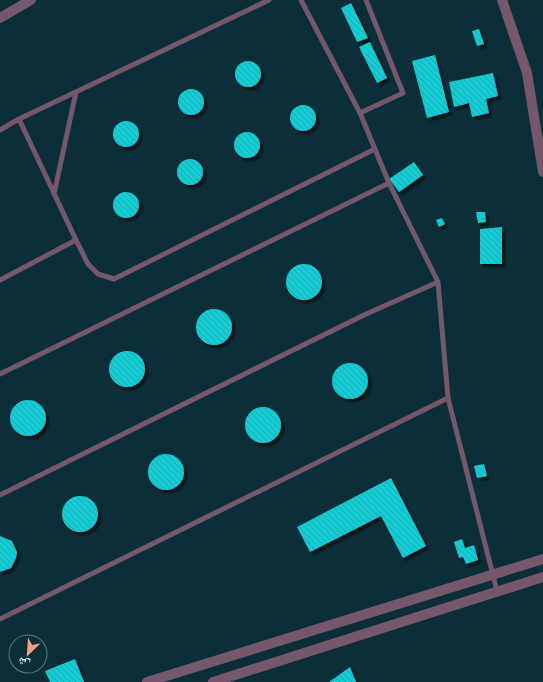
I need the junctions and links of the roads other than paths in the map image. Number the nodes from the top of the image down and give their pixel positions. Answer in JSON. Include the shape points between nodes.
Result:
{"nodes":[{"id":1,"x":31,"y":0,"type":"edge"},
{"id":2,"x":269,"y":0,"type":"edge"},
{"id":3,"x":301,"y":0,"type":"edge"},
{"id":4,"x":366,"y":0,"type":"edge"},
{"id":5,"x":502,"y":0,"type":"edge"},
{"id":6,"x":0,"y":18,"type":"edge"},
{"id":7,"x":76,"y":92,"type":"junction"},
{"id":8,"x":360,"y":113,"type":"junction"},
{"id":9,"x":19,"y":119,"type":"junction"},
{"id":10,"x":0,"y":130,"type":"edge"},
{"id":11,"x":375,"y":149,"type":"junction"},
{"id":12,"x":543,"y":172,"type":"edge"},
{"id":13,"x":389,"y":183,"type":"junction"},
{"id":14,"x":54,"y":194,"type":"junction"},
{"id":15,"x":76,"y":240,"type":"junction"},
{"id":16,"x":0,"y":280,"type":"edge"},
{"id":17,"x":438,"y":282,"type":"junction"},
{"id":18,"x":0,"y":374,"type":"edge"},
{"id":19,"x":448,"y":398,"type":"junction"},
{"id":20,"x":0,"y":495,"type":"edge"},
{"id":21,"x":543,"y":559,"type":"edge"},
{"id":22,"x":492,"y":574,"type":"junction"},
{"id":23,"x":543,"y":577,"type":"edge"},
{"id":24,"x":497,"y":591,"type":"junction"},
{"id":25,"x":366,"y":615,"type":"junction"},
{"id":26,"x":0,"y":619,"type":"edge"},
{"id":27,"x":372,"y":631,"type":"junction"},
{"id":28,"x":212,"y":662,"type":"junction"},
{"id":29,"x":220,"y":681,"type":"edge"},
{"id":30,"x":147,"y":682,"type":"edge"}],
"edges":[{"from":1,"to":6,"type":"street"},
{"from":2,"to":7,"type":"lane"},
{"from":3,"to":8,"type":"lane"},
{"from":4,"to":8,"type":"lane","via":[[403,94]]},
{"from":5,"to":12,"type":"street","via":[[527,73]]},
{"from":7,"to":9,"type":"lane"},
{"from":7,"to":14,"type":"lane"},
{"from":8,"to":11,"type":"lane"},
{"from":9,"to":10,"type":"lane"},
{"from":9,"to":14,"type":"lane"},
{"from":11,"to":13,"type":"lane"},
{"from":11,"to":15,"type":"lane","via":[[114,279],[98,274],[88,264]]},
{"from":13,"to":17,"type":"lane"},
{"from":13,"to":18,"type":"lane"},
{"from":14,"to":15,"type":"lane"},
{"from":15,"to":16,"type":"lane"},
{"from":17,"to":19,"type":"lane"},
{"from":17,"to":20,"type":"lane","via":[[364,315]]},
{"from":19,"to":22,"type":"lane"},
{"from":19,"to":26,"type":"lane"},
{"from":21,"to":22,"type":"street"},
{"from":22,"to":24,"type":"lane"},
{"from":22,"to":25,"type":"street"},
{"from":23,"to":24,"type":"street"},
{"from":24,"to":27,"type":"street"},
{"from":25,"to":27,"type":"street"},
{"from":25,"to":28,"type":"street"},
{"from":27,"to":29,"type":"street"},
{"from":28,"to":29,"type":"street"},
{"from":28,"to":30,"type":"street"}]}
